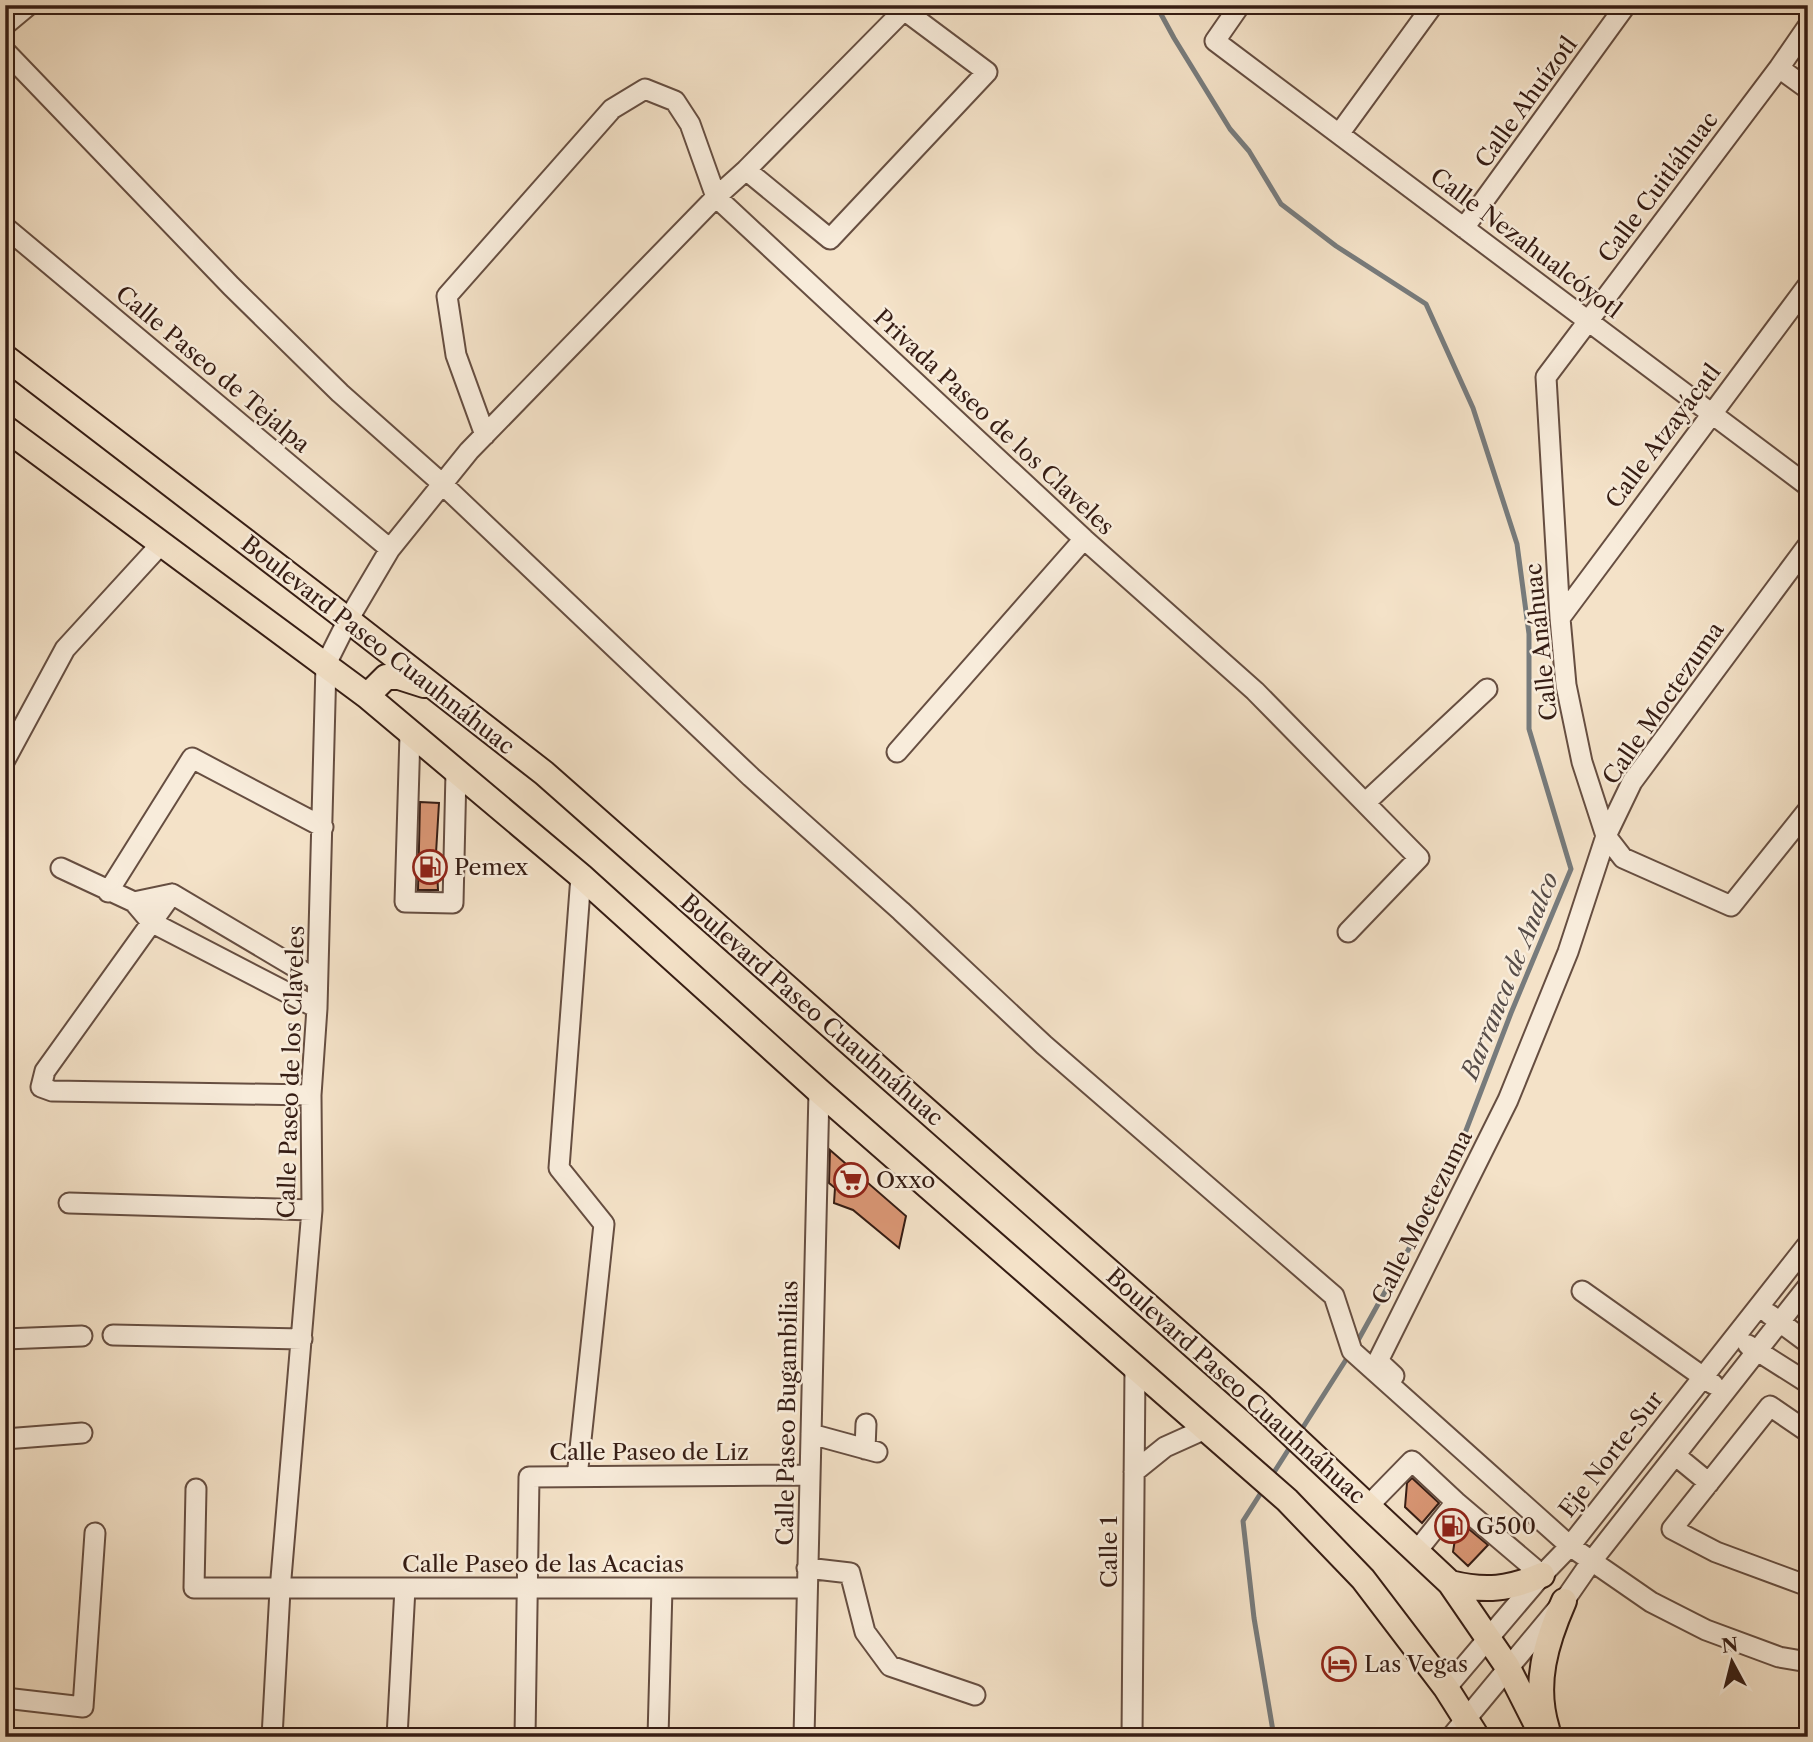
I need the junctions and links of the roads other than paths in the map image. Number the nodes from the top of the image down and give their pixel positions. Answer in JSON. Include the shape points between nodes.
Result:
{"nodes":[{"id":1,"x":29,"y":5,"type":"edge"},
{"id":2,"x":1240,"y":5,"type":"edge"},
{"id":3,"x":1433,"y":5,"type":"edge"},
{"id":4,"x":1626,"y":5,"type":"edge"},
{"id":5,"x":5,"y":25,"type":"edge"},
{"id":6,"x":1808,"y":26,"type":"edge"},
{"id":7,"x":5,"y":51,"type":"edge"},
{"id":8,"x":1779,"y":68,"type":"junction"},
{"id":9,"x":1808,"y":89,"type":"edge"},
{"id":10,"x":1339,"y":134,"type":"junction"},
{"id":11,"x":746,"y":170,"type":"junction"},
{"id":12,"x":716,"y":197,"type":"junction"},
{"id":13,"x":5,"y":227,"type":"edge"},
{"id":14,"x":1464,"y":228,"type":"junction"},
{"id":15,"x":1808,"y":285,"type":"edge"},
{"id":16,"x":1587,"y":320,"type":"junction"},
{"id":17,"x":5,"y":357,"type":"edge"},
{"id":18,"x":1546,"y":377,"type":"joint"},
{"id":19,"x":1710,"y":413,"type":"junction"},
{"id":20,"x":5,"y":428,"type":"edge"},
{"id":21,"x":485,"y":435,"type":"junction"},
{"id":22,"x":443,"y":484,"type":"junction"},
{"id":23,"x":1808,"y":485,"type":"edge"},
{"id":24,"x":1084,"y":539,"type":"junction"},
{"id":25,"x":162,"y":543,"type":"junction"},
{"id":26,"x":1808,"y":545,"type":"edge"},
{"id":27,"x":390,"y":549,"type":"junction"},
{"id":28,"x":1560,"y":618,"type":"junction"},
{"id":29,"x":348,"y":620,"type":"junction"},
{"id":30,"x":326,"y":664,"type":"junction"},
{"id":31,"x":1486,"y":689,"type":"dead end"},
{"id":32,"x":438,"y":690,"type":"junction"},
{"id":33,"x":367,"y":696,"type":"junction"},
{"id":34,"x":411,"y":734,"type":"junction"},
{"id":35,"x":897,"y":752,"type":"dead end"},
{"id":36,"x":5,"y":760,"type":"edge"},
{"id":37,"x":456,"y":772,"type":"junction"},
{"id":38,"x":1365,"y":803,"type":"junction"},
{"id":39,"x":1808,"y":810,"type":"edge"},
{"id":40,"x":323,"y":827,"type":"junction"},
{"id":41,"x":1606,"y":836,"type":"junction"},
{"id":42,"x":61,"y":869,"type":"dead end"},
{"id":43,"x":581,"y":876,"type":"junction"},
{"id":44,"x":108,"y":892,"type":"junction"},
{"id":45,"x":172,"y":894,"type":"junction"},
{"id":46,"x":134,"y":902,"type":"junction"},
{"id":47,"x":151,"y":922,"type":"junction"},
{"id":48,"x":1348,"y":932,"type":"dead end"},
{"id":49,"x":317,"y":980,"type":"junction"},
{"id":50,"x":317,"y":1008,"type":"junction"},
{"id":51,"x":819,"y":1091,"type":"junction"},
{"id":52,"x":311,"y":1095,"type":"junction"},
{"id":53,"x":69,"y":1203,"type":"dead end"},
{"id":54,"x":312,"y":1210,"type":"junction"},
{"id":55,"x":1808,"y":1244,"type":"edge"},
{"id":56,"x":1808,"y":1286,"type":"edge"},
{"id":57,"x":1582,"y":1291,"type":"dead end"},
{"id":58,"x":1759,"y":1306,"type":"junction"},
{"id":59,"x":1779,"y":1322,"type":"junction"},
{"id":60,"x":113,"y":1335,"type":"dead end"},
{"id":61,"x":82,"y":1336,"type":"dead end"},
{"id":62,"x":1736,"y":1336,"type":"junction"},
{"id":63,"x":5,"y":1339,"type":"edge"},
{"id":64,"x":302,"y":1339,"type":"junction"},
{"id":65,"x":1808,"y":1343,"type":"edge"},
{"id":66,"x":1757,"y":1351,"type":"junction"},
{"id":67,"x":1135,"y":1368,"type":"junction"},
{"id":68,"x":1703,"y":1377,"type":"junction"},
{"id":69,"x":1808,"y":1383,"type":"edge"},
{"id":70,"x":1725,"y":1392,"type":"junction"},
{"id":71,"x":866,"y":1424,"type":"dead end"},
{"id":72,"x":1808,"y":1432,"type":"edge"},
{"id":73,"x":82,"y":1433,"type":"dead end"},
{"id":74,"x":811,"y":1434,"type":"junction"},
{"id":75,"x":1212,"y":1435,"type":"junction"},
{"id":76,"x":5,"y":1439,"type":"edge"},
{"id":77,"x":1675,"y":1455,"type":"junction"},
{"id":78,"x":1134,"y":1472,"type":"junction"},
{"id":79,"x":810,"y":1475,"type":"junction"},
{"id":80,"x":577,"y":1476,"type":"junction"},
{"id":81,"x":1709,"y":1483,"type":"junction"},
{"id":82,"x":196,"y":1489,"type":"dead end"},
{"id":83,"x":1456,"y":1502,"type":"junction"},
{"id":84,"x":1369,"y":1505,"type":"junction"},
{"id":85,"x":94,"y":1533,"type":"dead end"},
{"id":86,"x":1573,"y":1542,"type":"junction"},
{"id":87,"x":1416,"y":1552,"type":"junction"},
{"id":88,"x":1591,"y":1562,"type":"junction"},
{"id":89,"x":1542,"y":1575,"type":"junction"},
{"id":90,"x":807,"y":1578,"type":"junction"},
{"id":91,"x":1450,"y":1583,"type":"junction"},
{"id":92,"x":1808,"y":1586,"type":"edge"},
{"id":93,"x":405,"y":1588,"type":"junction"},
{"id":94,"x":528,"y":1588,"type":"junction"},
{"id":95,"x":662,"y":1588,"type":"junction"},
{"id":96,"x":279,"y":1590,"type":"junction"},
{"id":97,"x":1564,"y":1601,"type":"junction"},
{"id":98,"x":1489,"y":1637,"type":"junction"},
{"id":99,"x":1808,"y":1662,"type":"edge"},
{"id":100,"x":1507,"y":1667,"type":"junction"},
{"id":101,"x":1446,"y":1688,"type":"junction"},
{"id":102,"x":975,"y":1695,"type":"dead end"},
{"id":103,"x":5,"y":1698,"type":"edge"},
{"id":104,"x":1464,"y":1731,"type":"edge"},
{"id":105,"x":272,"y":1737,"type":"edge"},
{"id":106,"x":397,"y":1737,"type":"edge"},
{"id":107,"x":525,"y":1737,"type":"edge"},
{"id":108,"x":658,"y":1737,"type":"edge"},
{"id":109,"x":804,"y":1737,"type":"edge"},
{"id":110,"x":1132,"y":1737,"type":"edge"},
{"id":111,"x":1543,"y":1737,"type":"edge"},
{"id":112,"x":1549,"y":1737,"type":"edge"}],
"edges":[{"from":1,"to":5,"type":"street"},
{"from":2,"to":10,"type":"street","name":"Calle Nezahualcóyotl","via":[[1215,41]]},
{"from":3,"to":10,"type":"street"},
{"from":4,"to":14,"type":"street","name":"Calle Ahuízotl"},
{"from":6,"to":8,"type":"street","name":"Calle Cuitláhuac"},
{"from":7,"to":22,"type":"street","via":[[293,347]]},
{"from":8,"to":9,"type":"street"},
{"from":8,"to":16,"type":"street","name":"Calle Cuitláhuac"},
{"from":10,"to":14,"type":"street","name":"Calle Nezahualcóyotl"},
{"from":11,"to":11,"type":"street","via":[[904,10],[986,72],[830,239]]},
{"from":11,"to":12,"type":"street"},
{"from":12,"to":21,"type":"street"},
{"from":12,"to":21,"type":"street","via":[[690,124],[675,101],[645,89],[612,109],[447,296],[456,355]]},
{"from":12,"to":24,"type":"street","name":"Privada Paseo de los Claveles"},
{"from":13,"to":27,"type":"street","name":"Calle Paseo de Tejalpa"},
{"from":14,"to":16,"type":"street","name":"Calle Nezahualcóyotl"},
{"from":15,"to":19,"type":"street","name":"Calle Atzayácatl"},
{"from":16,"to":18,"type":"street","name":"Calle Cuitláhuac"},
{"from":16,"to":19,"type":"street","name":"Calle Nezahualcóyotl"},
{"from":17,"to":29,"type":"main road","name":"Boulevard Paseo Cuauhnáhuac"},
{"from":18,"to":28,"type":"street","name":"Calle Anáhuac"},
{"from":19,"to":23,"type":"street","name":"Calle Nezahualcóyotl"},
{"from":19,"to":28,"type":"street","name":"Calle Atzayácatl"},
{"from":20,"to":25,"type":"main road","name":"Boulevard Paseo Cuauhnáhuac"},
{"from":21,"to":22,"type":"street","name":"Calle Paseo de los Claveles"},
{"from":22,"to":27,"type":"street","name":"Calle Paseo de los Claveles"},
{"from":22,"to":86,"type":"street","via":[[751,777],[1044,1045],[1334,1296],[1352,1351]]},
{"from":24,"to":35,"type":"street"},
{"from":24,"to":38,"type":"street","name":"Privada Paseo de los Claveles","via":[[1255,691]]},
{"from":25,"to":30,"type":"main road","name":"Boulevard Paseo Cuauhnáhuac"},
{"from":25,"to":36,"type":"street","via":[[65,649]]},
{"from":26,"to":41,"type":"street","name":"Calle Moctezuma","via":[[1632,782]]},
{"from":27,"to":29,"type":"street","name":"Calle Paseo de los Claveles"},
{"from":28,"to":41,"type":"street","name":"Calle Anáhuac","via":[[1566,685],[1582,762]]},
{"from":29,"to":30,"type":"street","name":"Calle Paseo de los Claveles"},
{"from":29,"to":32,"type":"main road","name":"Boulevard Paseo Cuauhnáhuac"},
{"from":30,"to":33,"type":"main road","name":"Boulevard Paseo Cuauhnáhuac"},
{"from":30,"to":40,"type":"street","name":"Calle Paseo de los Claveles"},
{"from":31,"to":38,"type":"street"},
{"from":32,"to":33,"type":"main road","via":[[386,677]]},
{"from":32,"to":84,"type":"main road","name":"Boulevard Paseo Cuauhnáhuac","via":[[544,773]]},
{"from":33,"to":34,"type":"main road","name":"Boulevard Paseo Cuauhnáhuac"},
{"from":34,"to":37,"type":"main road","name":"Boulevard Paseo Cuauhnáhuac"},
{"from":34,"to":37,"type":"street","via":[[405,902],[453,903]]},
{"from":37,"to":43,"type":"main road","name":"Boulevard Paseo Cuauhnáhuac"},
{"from":38,"to":48,"type":"street","name":"Privada Paseo de los Claveles","via":[[1419,858]]},
{"from":39,"to":41,"type":"street","name":"Calle Anáhuac","via":[[1731,906],[1623,858]]},
{"from":40,"to":44,"type":"street","via":[[192,758]]},
{"from":40,"to":49,"type":"street","name":"Calle Paseo de los Claveles"},
{"from":41,"to":86,"type":"street","name":"Calle Moctezuma","via":[[1569,952],[1507,1100],[1378,1362]]},
{"from":42,"to":44,"type":"street"},
{"from":43,"to":51,"type":"main road","name":"Boulevard Paseo Cuauhnáhuac"},
{"from":43,"to":80,"type":"street","via":[[559,1168],[604,1224]]},
{"from":44,"to":46,"type":"street"},
{"from":45,"to":46,"type":"street"},
{"from":45,"to":47,"type":"street"},
{"from":45,"to":49,"type":"street"},
{"from":46,"to":47,"type":"street"},
{"from":47,"to":50,"type":"street"},
{"from":47,"to":52,"type":"street","via":[[45,1071],[41,1087],[51,1091]]},
{"from":49,"to":50,"type":"street","name":"Calle Paseo de los Claveles"},
{"from":50,"to":52,"type":"street","name":"Calle Paseo de los Claveles"},
{"from":51,"to":67,"type":"main road","name":"Boulevard Paseo Cuauhnáhuac"},
{"from":51,"to":74,"type":"street","name":"Calle Paseo Bugambilias"},
{"from":52,"to":54,"type":"street","name":"Calle Paseo de los Claveles"},
{"from":53,"to":54,"type":"street"},
{"from":54,"to":64,"type":"street","name":"Calle Paseo de los Claveles"},
{"from":55,"to":58,"type":"street","name":"Eje Norte-Sur"},
{"from":56,"to":59,"type":"street"},
{"from":57,"to":68,"type":"street"},
{"from":58,"to":59,"type":"street"},
{"from":58,"to":62,"type":"street","name":"Eje Norte-Sur"},
{"from":59,"to":65,"type":"street"},
{"from":59,"to":66,"type":"street"},
{"from":60,"to":64,"type":"street"},
{"from":61,"to":63,"type":"street"},
{"from":62,"to":66,"type":"street"},
{"from":62,"to":68,"type":"street","name":"Eje Norte-Sur"},
{"from":64,"to":96,"type":"street","name":"Calle Paseo de los Claveles"},
{"from":66,"to":69,"type":"street"},
{"from":66,"to":70,"type":"street"},
{"from":67,"to":75,"type":"main road","name":"Boulevard Paseo Cuauhnáhuac"},
{"from":67,"to":78,"type":"street","name":"Calle 1"},
{"from":68,"to":70,"type":"street"},
{"from":68,"to":86,"type":"street","name":"Eje Norte-Sur"},
{"from":70,"to":77,"type":"street"},
{"from":71,"to":74,"type":"street","via":[[871,1450]]},
{"from":72,"to":81,"type":"street","via":[[1770,1406]]},
{"from":73,"to":76,"type":"street"},
{"from":74,"to":79,"type":"street","name":"Calle Paseo Bugambilias"},
{"from":75,"to":78,"type":"street","via":[[1165,1447]]},
{"from":75,"to":101,"type":"main road","name":"Boulevard Paseo Cuauhnáhuac","via":[[1287,1500],[1363,1578]]},
{"from":77,"to":81,"type":"street"},
{"from":77,"to":88,"type":"street"},
{"from":78,"to":110,"type":"street","name":"Calle 1"},
{"from":79,"to":80,"type":"street","name":"Calle Paseo de Liz"},
{"from":79,"to":90,"type":"street","name":"Calle Paseo Bugambilias"},
{"from":80,"to":94,"type":"street","name":"Calle Paseo de Liz","via":[[529,1477]]},
{"from":81,"to":92,"type":"street","via":[[1672,1529],[1716,1552]]},
{"from":82,"to":96,"type":"street","name":"Calle Paseo de las Acacias","via":[[194,1588]]},
{"from":83,"to":84,"type":"street","via":[[1412,1461]]},
{"from":83,"to":87,"type":"street"},
{"from":83,"to":89,"type":"street"},
{"from":84,"to":87,"type":"main road","name":"Boulevard Paseo Cuauhnáhuac"},
{"from":85,"to":103,"type":"street","via":[[83,1707]]},
{"from":86,"to":88,"type":"street"},
{"from":86,"to":89,"type":"street","name":"Eje Norte-Sur"},
{"from":87,"to":91,"type":"main road","name":"Boulevard Paseo Cuauhnáhuac"},
{"from":88,"to":97,"type":"street"},
{"from":88,"to":99,"type":"street","via":[[1651,1602],[1706,1630],[1779,1657]]},
{"from":89,"to":91,"type":"main road","via":[[1497,1589]]},
{"from":89,"to":98,"type":"street","name":"Eje Norte-Sur"},
{"from":90,"to":95,"type":"street","name":"Calle Paseo de las Acacias"},
{"from":90,"to":102,"type":"street","name":"Calle Paseo de las Acacias","via":[[850,1573],[865,1632],[890,1666]]},
{"from":90,"to":109,"type":"street","name":"Calle Paseo Bugambilias"},
{"from":91,"to":98,"type":"main road","name":"Boulevard Paseo Cuauhnáhuac"},
{"from":93,"to":94,"type":"street","name":"Calle Paseo de las Acacias"},
{"from":93,"to":96,"type":"street","name":"Calle Paseo de las Acacias"},
{"from":93,"to":106,"type":"street"},
{"from":94,"to":95,"type":"street","name":"Calle Paseo de las Acacias"},
{"from":94,"to":107,"type":"street"},
{"from":95,"to":108,"type":"street"},
{"from":96,"to":105,"type":"street","name":"Calle Paseo de los Claveles"},
{"from":97,"to":100,"type":"street"},
{"from":97,"to":112,"type":"main road","via":[[1547,1640],[1541,1682]]},
{"from":98,"to":100,"type":"main road","name":"Boulevard Paseo Cuauhnáhuac"},
{"from":98,"to":101,"type":"street","name":"Eje Norte-Sur"},
{"from":100,"to":104,"type":"street"},
{"from":100,"to":111,"type":"main road","name":"Boulevard Paseo Cuauhnáhuac"},
{"from":101,"to":104,"type":"main road","name":"Boulevard Paseo Cuauhnáhuac"}]}
